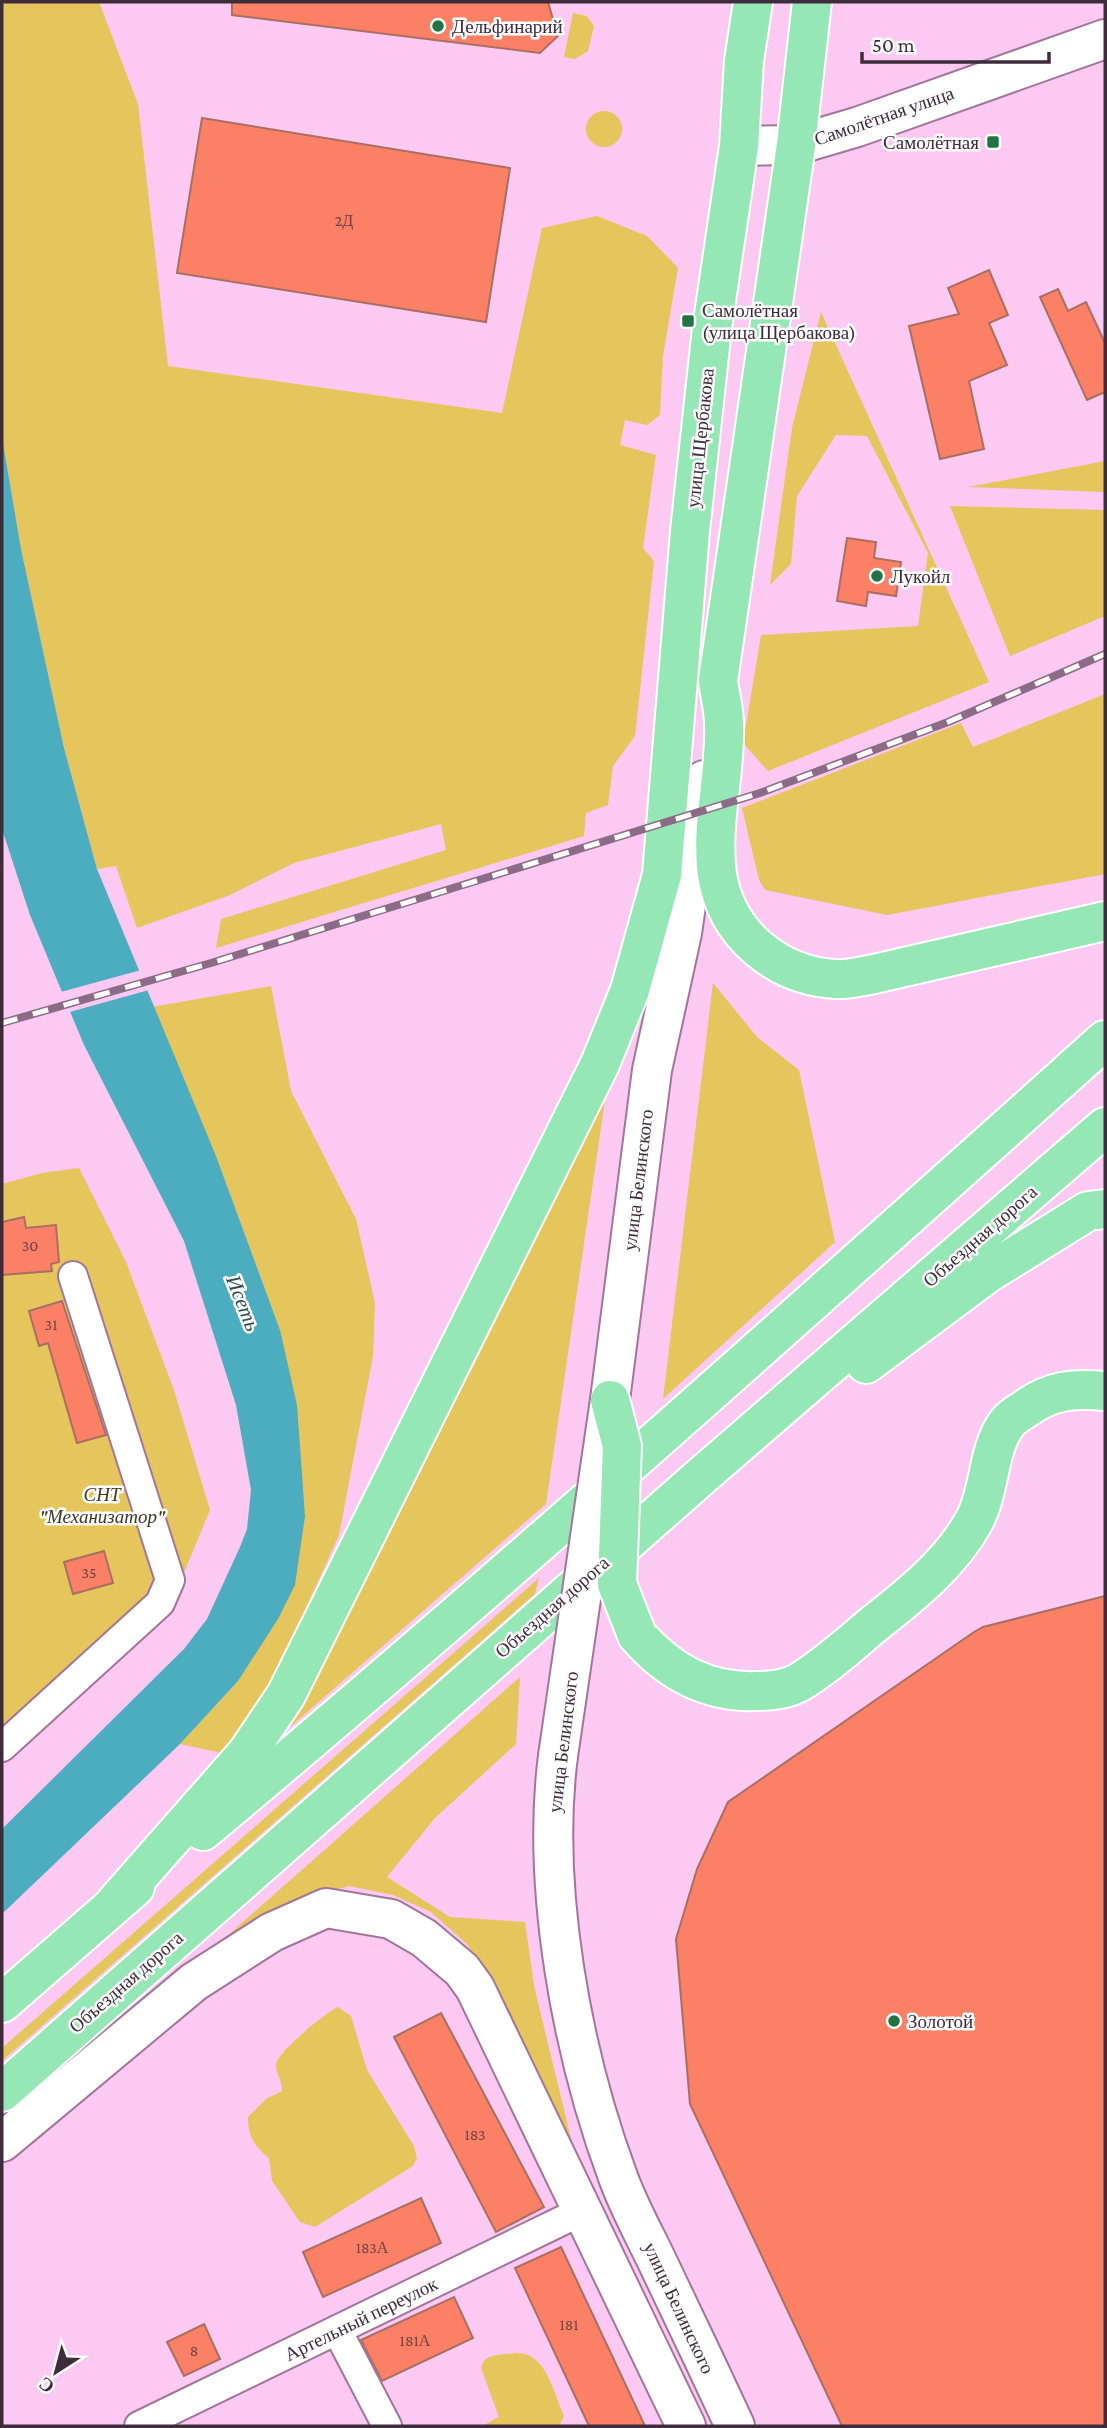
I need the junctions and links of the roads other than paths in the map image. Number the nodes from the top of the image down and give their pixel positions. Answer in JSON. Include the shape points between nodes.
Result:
{"nodes":[{"id":1,"x":753,"y":2,"type":"edge"},
{"id":2,"x":812,"y":2,"type":"edge"},
{"id":3,"x":1105,"y":39,"type":"edge"},
{"id":4,"x":796,"y":145,"type":"junction"},
{"id":5,"x":739,"y":146,"type":"junction"},
{"id":6,"x":718,"y":681,"type":"junction"},
{"id":7,"x":662,"y":875,"type":"junction"},
{"id":8,"x":1105,"y":921,"type":"edge"},
{"id":9,"x":1105,"y":1040,"type":"edge"},
{"id":10,"x":651,"y":1076,"type":"junction"},
{"id":11,"x":1105,"y":1127,"type":"edge"},
{"id":12,"x":1105,"y":1209,"type":"edge"},
{"id":13,"x":73,"y":1276,"type":"dead end"},
{"id":14,"x":1105,"y":1391,"type":"edge"},
{"id":15,"x":610,"y":1401,"type":"junction"},
{"id":16,"x":705,"y":1473,"type":"junction"},
{"id":17,"x":2,"y":1747,"type":"edge"},
{"id":18,"x":115,"y":1903,"type":"junction"},
{"id":19,"x":59,"y":1952,"type":"junction"},
{"id":20,"x":2,"y":1984,"type":"edge"},
{"id":21,"x":2,"y":2003,"type":"edge"},
{"id":22,"x":2,"y":2092,"type":"edge"},
{"id":23,"x":2,"y":2142,"type":"edge"},
{"id":24,"x":582,"y":2211,"type":"junction"},
{"id":25,"x":337,"y":2330,"type":"junction"},
{"id":26,"x":139,"y":2426,"type":"edge"},
{"id":27,"x":387,"y":2426,"type":"edge"},
{"id":28,"x":686,"y":2426,"type":"edge"},
{"id":29,"x":735,"y":2426,"type":"edge"}],
"edges":[{"from":1,"to":5,"type":"main road","name":"улица Щербакова"},
{"from":2,"to":4,"type":"main road"},
{"from":3,"to":4,"type":"main road","name":"Самолётная улица"},
{"from":4,"to":5,"type":"main road","name":"Самолётная улица"},
{"from":4,"to":6,"type":"main road"},
{"from":5,"to":7,"type":"main road","name":"улица Щербакова","via":[[694,490]]},
{"from":6,"to":8,"type":"main road","via":[[724,724],[718,875],[732,916],[749,942],[768,957],[790,969],[838,979]]},
{"from":6,"to":10,"type":"main road","name":"улица Белинского","via":[[682,933]]},
{"from":7,"to":10,"type":"main road","name":"улица Белинского"},
{"from":7,"to":18,"type":"main road","name":"улица Щербакова","via":[[630,990],[600,1064],[286,1695],[247,1753]]},
{"from":9,"to":18,"type":"main road","via":[[651,1448]]},
{"from":10,"to":15,"type":"main road","name":"улица Белинского"},
{"from":11,"to":16,"type":"main road","name":"Объездная дорога"},
{"from":12,"to":16,"type":"main road","via":[[1088,1211],[988,1273],[791,1421]]},
{"from":13,"to":17,"type":"street","via":[[170,1580],[160,1603]]},
{"from":14,"to":15,"type":"main road","bridge":true,"via":[[1074,1388],[1057,1392],[1008,1421],[994,1451],[986,1496],[954,1552],[886,1615],[796,1684],[738,1692],[705,1686],[668,1666],[636,1635],[617,1584],[622,1446]]},
{"from":15,"to":29,"type":"main road","name":"улица Белинского","bridge":true,"via":[[552,1803],[567,1989],[588,2085],[618,2179]]},
{"from":16,"to":22,"type":"main road","name":"Объездная дорога"},
{"from":18,"to":19,"type":"main road"},
{"from":19,"to":20,"type":"main road"},
{"from":19,"to":21,"type":"main road"},
{"from":23,"to":24,"type":"main road","via":[[194,1982],[272,1932],[326,1908],[391,1919],[424,1938],[462,1970],[481,1999]]},
{"from":24,"to":25,"type":"street","name":"Артельный переулок"},
{"from":24,"to":28,"type":"main road"},
{"from":25,"to":26,"type":"street","name":"Артельный переулок"},
{"from":25,"to":27,"type":"street"}]}
